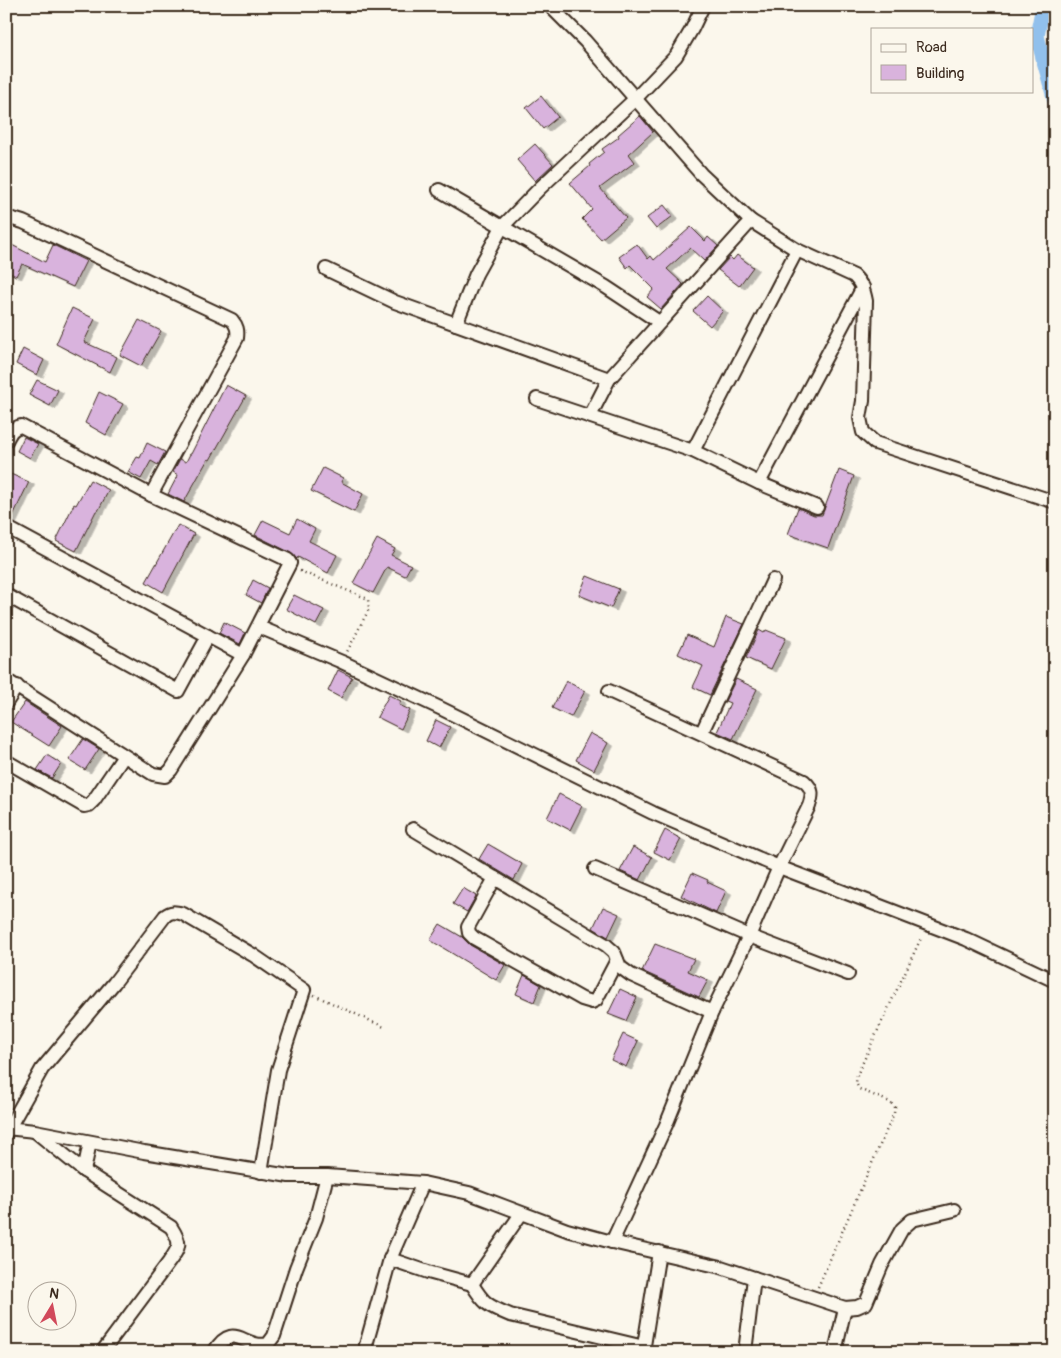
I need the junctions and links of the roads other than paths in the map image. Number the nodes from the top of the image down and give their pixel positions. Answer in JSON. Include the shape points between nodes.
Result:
{"nodes":[{"id":1,"x":550,"y":6,"type":"edge"},
{"id":2,"x":703,"y":6,"type":"edge"},
{"id":3,"x":636,"y":99,"type":"junction"},
{"id":4,"x":439,"y":190,"type":"dead end"},
{"id":5,"x":6,"y":221,"type":"edge"},
{"id":6,"x":751,"y":221,"type":"junction"},
{"id":7,"x":502,"y":227,"type":"junction"},
{"id":8,"x":798,"y":250,"type":"junction"},
{"id":9,"x":326,"y":269,"type":"dead end"},
{"id":10,"x":863,"y":287,"type":"junction"},
{"id":11,"x":659,"y":322,"type":"junction"},
{"id":12,"x":456,"y":324,"type":"junction"},
{"id":13,"x":608,"y":379,"type":"junction"},
{"id":14,"x":537,"y":399,"type":"dead end"},
{"id":15,"x":590,"y":416,"type":"junction"},
{"id":16,"x":6,"y":441,"type":"edge"},
{"id":17,"x":693,"y":451,"type":"junction"},
{"id":18,"x":759,"y":484,"type":"junction"},
{"id":19,"x":151,"y":495,"type":"junction"},
{"id":20,"x":1055,"y":502,"type":"edge"},
{"id":21,"x":817,"y":507,"type":"dead end"},
{"id":22,"x":6,"y":526,"type":"edge"},
{"id":23,"x":773,"y":580,"type":"dead end"},
{"id":24,"x":6,"y":595,"type":"edge"},
{"id":25,"x":259,"y":627,"type":"junction"},
{"id":26,"x":208,"y":636,"type":"junction"},
{"id":27,"x":243,"y":655,"type":"junction"},
{"id":28,"x":12,"y":683,"type":"edge"},
{"id":29,"x":609,"y":691,"type":"dead end"},
{"id":30,"x":6,"y":703,"type":"edge"},
{"id":31,"x":702,"y":732,"type":"junction"},
{"id":32,"x":124,"y":756,"type":"junction"},
{"id":33,"x":6,"y":761,"type":"edge"},
{"id":34,"x":413,"y":829,"type":"dead end"},
{"id":35,"x":779,"y":867,"type":"junction"},
{"id":36,"x":595,"y":869,"type":"dead end"},
{"id":37,"x":495,"y":878,"type":"junction"},
{"id":38,"x":749,"y":936,"type":"junction"},
{"id":39,"x":617,"y":960,"type":"junction"},
{"id":40,"x":848,"y":974,"type":"dead end"},
{"id":41,"x":1055,"y":981,"type":"edge"},
{"id":42,"x":712,"y":1012,"type":"junction"},
{"id":43,"x":7,"y":1130,"type":"edge"},
{"id":44,"x":35,"y":1131,"type":"junction"},
{"id":45,"x":90,"y":1142,"type":"junction"},
{"id":46,"x":84,"y":1171,"type":"junction"},
{"id":47,"x":261,"y":1172,"type":"junction"},
{"id":48,"x":327,"y":1176,"type":"junction"},
{"id":49,"x":423,"y":1183,"type":"junction"},
{"id":50,"x":954,"y":1210,"type":"dead end"},
{"id":51,"x":521,"y":1214,"type":"junction"},
{"id":52,"x":612,"y":1242,"type":"junction"},
{"id":53,"x":659,"y":1252,"type":"junction"},
{"id":54,"x":390,"y":1259,"type":"junction"},
{"id":55,"x":754,"y":1278,"type":"junction"},
{"id":56,"x":472,"y":1284,"type":"junction"},
{"id":57,"x":845,"y":1308,"type":"junction"},
{"id":58,"x":366,"y":1345,"type":"dead end"},
{"id":59,"x":644,"y":1350,"type":"edge"},
{"id":60,"x":102,"y":1352,"type":"edge"},
{"id":61,"x":214,"y":1352,"type":"edge"},
{"id":62,"x":745,"y":1352,"type":"edge"},
{"id":63,"x":835,"y":1352,"type":"edge"}],
"edges":[{"from":1,"to":3,"type":"street"},
{"from":2,"to":3,"type":"street","via":[[676,56]]},
{"from":3,"to":6,"type":"street","via":[[701,174]]},
{"from":3,"to":7,"type":"street"},
{"from":4,"to":7,"type":"street"},
{"from":5,"to":19,"type":"street","via":[[22,222],[232,320],[236,325],[237,338]]},
{"from":6,"to":8,"type":"street"},
{"from":6,"to":11,"type":"street"},
{"from":7,"to":11,"type":"street","via":[[606,287]]},
{"from":7,"to":12,"type":"street","via":[[476,274]]},
{"from":8,"to":10,"type":"street","via":[[854,276]]},
{"from":8,"to":17,"type":"street"},
{"from":9,"to":12,"type":"street","via":[[394,302]]},
{"from":10,"to":18,"type":"street"},
{"from":10,"to":20,"type":"street","via":[[866,301],[860,418],[863,432],[875,443]]},
{"from":11,"to":13,"type":"street"},
{"from":12,"to":13,"type":"street"},
{"from":13,"to":15,"type":"street"},
{"from":14,"to":15,"type":"street"},
{"from":15,"to":17,"type":"street"},
{"from":16,"to":19,"type":"street","via":[[10,432],[21,426]]},
{"from":17,"to":18,"type":"street"},
{"from":18,"to":21,"type":"street"},
{"from":19,"to":25,"type":"street","via":[[288,560],[290,566]]},
{"from":22,"to":26,"type":"street"},
{"from":23,"to":31,"type":"street"},
{"from":24,"to":26,"type":"street","via":[[178,691]]},
{"from":25,"to":27,"type":"street"},
{"from":25,"to":35,"type":"street","via":[[450,713],[653,814]]},
{"from":26,"to":27,"type":"street"},
{"from":27,"to":32,"type":"street","via":[[165,776],[152,774]]},
{"from":28,"to":30,"type":"street"},
{"from":28,"to":32,"type":"street"},
{"from":29,"to":31,"type":"street"},
{"from":31,"to":35,"type":"street","via":[[804,780],[811,788],[809,806]]},
{"from":32,"to":33,"type":"street","via":[[94,800],[84,806]]},
{"from":34,"to":37,"type":"street"},
{"from":35,"to":38,"type":"street"},
{"from":35,"to":41,"type":"street","via":[[966,939]]},
{"from":36,"to":38,"type":"street"},
{"from":37,"to":39,"type":"street","via":[[606,945]]},
{"from":37,"to":39,"type":"street","via":[[468,927],[474,938],[592,1002]]},
{"from":38,"to":40,"type":"street"},
{"from":38,"to":42,"type":"street"},
{"from":39,"to":42,"type":"street","via":[[630,975]]},
{"from":42,"to":52,"type":"street","via":[[666,1125]]},
{"from":43,"to":44,"type":"street"},
{"from":43,"to":47,"type":"street","via":[[42,1069],[165,916],[176,912],[253,955],[304,990],[278,1070]]},
{"from":44,"to":45,"type":"street"},
{"from":44,"to":46,"type":"street"},
{"from":45,"to":46,"type":"street"},
{"from":45,"to":47,"type":"street"},
{"from":46,"to":60,"type":"street","via":[[171,1227],[179,1238],[178,1248],[169,1262]]},
{"from":47,"to":48,"type":"street"},
{"from":48,"to":49,"type":"street"},
{"from":48,"to":61,"type":"street","via":[[316,1218],[274,1336],[268,1344],[261,1346],[228,1336]]},
{"from":49,"to":51,"type":"street","via":[[469,1193]]},
{"from":49,"to":54,"type":"street"},
{"from":50,"to":57,"type":"street","via":[[912,1220],[902,1229],[866,1302]]},
{"from":51,"to":52,"type":"street"},
{"from":51,"to":56,"type":"street"},
{"from":52,"to":53,"type":"street"},
{"from":53,"to":55,"type":"street"},
{"from":53,"to":59,"type":"street"},
{"from":54,"to":56,"type":"street"},
{"from":54,"to":58,"type":"street"},
{"from":55,"to":57,"type":"street"},
{"from":55,"to":62,"type":"street"},
{"from":56,"to":59,"type":"street","via":[[489,1307]]},
{"from":57,"to":63,"type":"street"}]}
